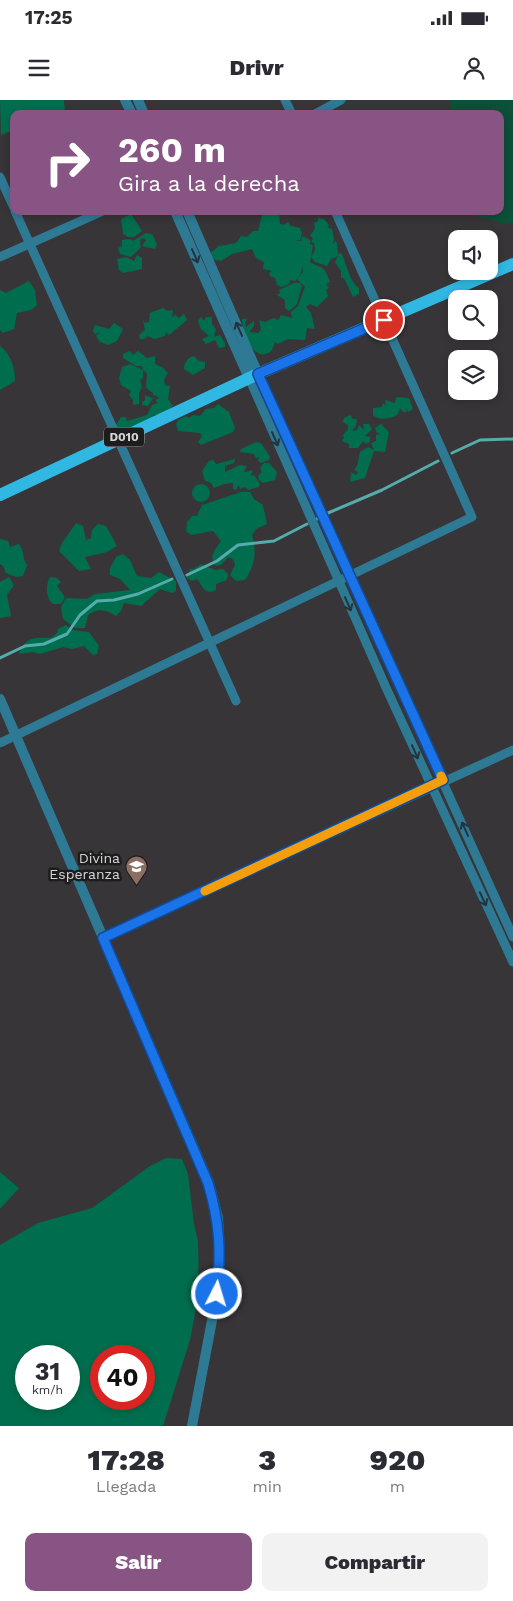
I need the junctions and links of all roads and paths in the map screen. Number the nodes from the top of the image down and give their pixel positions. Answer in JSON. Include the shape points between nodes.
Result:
{"nodes":[{"id":1,"x":342,"y":100,"type":"edge"},
{"id":2,"x":322,"y":110,"type":"edge"},
{"id":3,"x":0,"y":177,"type":"edge"},
{"id":4,"x":10,"y":201,"type":"edge"},
{"id":5,"x":16,"y":215,"type":"edge"},
{"id":6,"x":94,"y":215,"type":"edge"},
{"id":7,"x":177,"y":215,"type":"edge"},
{"id":8,"x":189,"y":215,"type":"edge"},
{"id":9,"x":337,"y":215,"type":"edge"},
{"id":10,"x":30,"y":244,"type":"junction"},
{"id":11,"x":0,"y":257,"type":"edge"},
{"id":12,"x":513,"y":264,"type":"edge"},
{"id":13,"x":384,"y":320,"type":"junction"},
{"id":14,"x":254,"y":376,"type":"junction"},
{"id":15,"x":118,"y":440,"type":"junction"},
{"id":16,"x":0,"y":495,"type":"edge"},
{"id":17,"x":350,"y":575,"type":"junction"},
{"id":18,"x":338,"y":581,"type":"junction"},
{"id":19,"x":209,"y":642,"type":"junction"},
{"id":20,"x":0,"y":699,"type":"edge"},
{"id":21,"x":236,"y":701,"type":"dead end"},
{"id":22,"x":16,"y":735,"type":"junction"},
{"id":23,"x":0,"y":743,"type":"edge"},
{"id":24,"x":513,"y":750,"type":"edge"},
{"id":25,"x":443,"y":780,"type":"junction"},
{"id":26,"x":430,"y":786,"type":"junction"},
{"id":27,"x":513,"y":937,"type":"edge"},
{"id":28,"x":103,"y":938,"type":"junction"},
{"id":29,"x":511,"y":954,"type":"edge"},
{"id":30,"x":513,"y":962,"type":"edge"},
{"id":31,"x":192,"y":1426,"type":"edge"}],
"edges":[{"from":1,"to":2,"type":"street"},
{"from":3,"to":4,"type":"street"},
{"from":5,"to":10,"type":"street"},
{"from":6,"to":10,"type":"street"},
{"from":7,"to":14,"type":"street","one_way":true},
{"from":14,"to":8,"type":"street","one_way":true},
{"from":9,"to":13,"type":"street"},
{"from":10,"to":11,"type":"street"},
{"from":10,"to":15,"type":"street"},
{"from":12,"to":13,"type":"main road","number":"D010"},
{"from":13,"to":14,"type":"main road","number":"D010"},
{"from":13,"to":17,"type":"street","via":[[472,517]]},
{"from":14,"to":15,"type":"main road","number":"D010"},
{"from":14,"to":17,"type":"street"},
{"from":14,"to":18,"type":"street","one_way":true},
{"from":15,"to":16,"type":"main road","number":"D010"},
{"from":15,"to":19,"type":"street"},
{"from":17,"to":18,"type":"street"},
{"from":17,"to":25,"type":"street"},
{"from":18,"to":19,"type":"street"},
{"from":18,"to":26,"type":"street","one_way":true},
{"from":19,"to":21,"type":"street"},
{"from":19,"to":22,"type":"street"},
{"from":20,"to":22,"type":"street"},
{"from":22,"to":23,"type":"street"},
{"from":22,"to":28,"type":"street"},
{"from":24,"to":25,"type":"street"},
{"from":25,"to":26,"type":"street"},
{"from":27,"to":25,"type":"street","one_way":true},
{"from":26,"to":28,"type":"street"},
{"from":26,"to":29,"type":"street","one_way":true},
{"from":28,"to":31,"type":"street","via":[[208,1183],[218,1218],[217,1294]]},
{"from":29,"to":30,"type":"street"}]}
